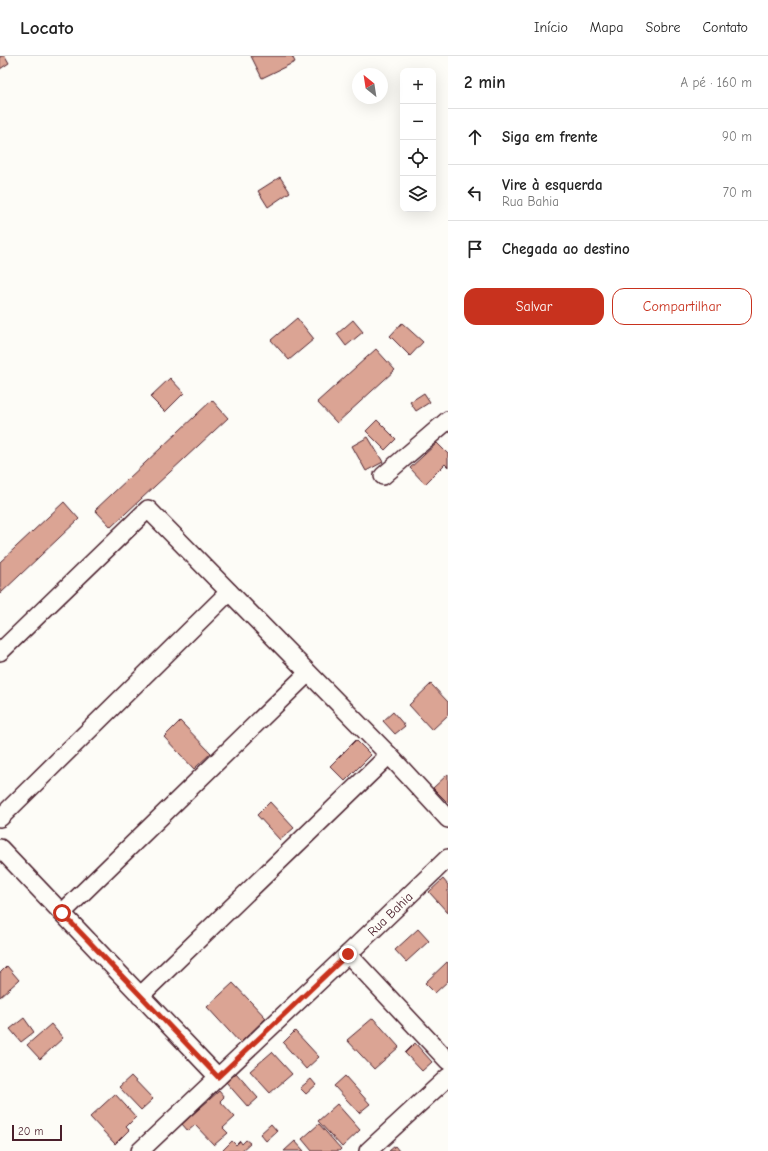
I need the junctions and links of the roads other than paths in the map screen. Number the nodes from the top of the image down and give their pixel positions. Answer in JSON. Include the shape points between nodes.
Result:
{"nodes":[{"id":1,"x":448,"y":420,"type":"edge"},
{"id":2,"x":383,"y":476,"type":"dead end"},
{"id":3,"x":229,"y":592,"type":"junction"},
{"id":4,"x":0,"y":652,"type":"edge"},
{"id":5,"x":308,"y":673,"type":"junction"},
{"id":6,"x":389,"y":755,"type":"junction"},
{"id":7,"x":0,"y":818,"type":"edge"},
{"id":8,"x":448,"y":819,"type":"edge"},
{"id":9,"x":0,"y":848,"type":"edge"},
{"id":10,"x":448,"y":858,"type":"edge"},
{"id":11,"x":62,"y":913,"type":"junction"},
{"id":12,"x":348,"y":954,"type":"junction"},
{"id":13,"x":140,"y":996,"type":"junction"},
{"id":14,"x":448,"y":1061,"type":"edge"},
{"id":15,"x":218,"y":1077,"type":"junction"},
{"id":16,"x":448,"y":1077,"type":"edge"},
{"id":17,"x":140,"y":1151,"type":"edge"},
{"id":18,"x":368,"y":1151,"type":"edge"}],
"edges":[{"from":1,"to":2,"type":"street"},
{"from":3,"to":4,"type":"street","via":[[148,509]]},
{"from":3,"to":5,"type":"street"},
{"from":3,"to":7,"type":"street"},
{"from":5,"to":6,"type":"street"},
{"from":5,"to":11,"type":"street"},
{"from":6,"to":8,"type":"street"},
{"from":6,"to":13,"type":"street"},
{"from":9,"to":11,"type":"street"},
{"from":10,"to":12,"type":"street","name":"Rua Bahia"},
{"from":11,"to":13,"type":"street"},
{"from":12,"to":14,"type":"street"},
{"from":12,"to":15,"type":"street","name":"Rua Bahia"},
{"from":13,"to":15,"type":"street"},
{"from":15,"to":17,"type":"street","name":"Rua Bahia"},
{"from":16,"to":18,"type":"street"}]}
